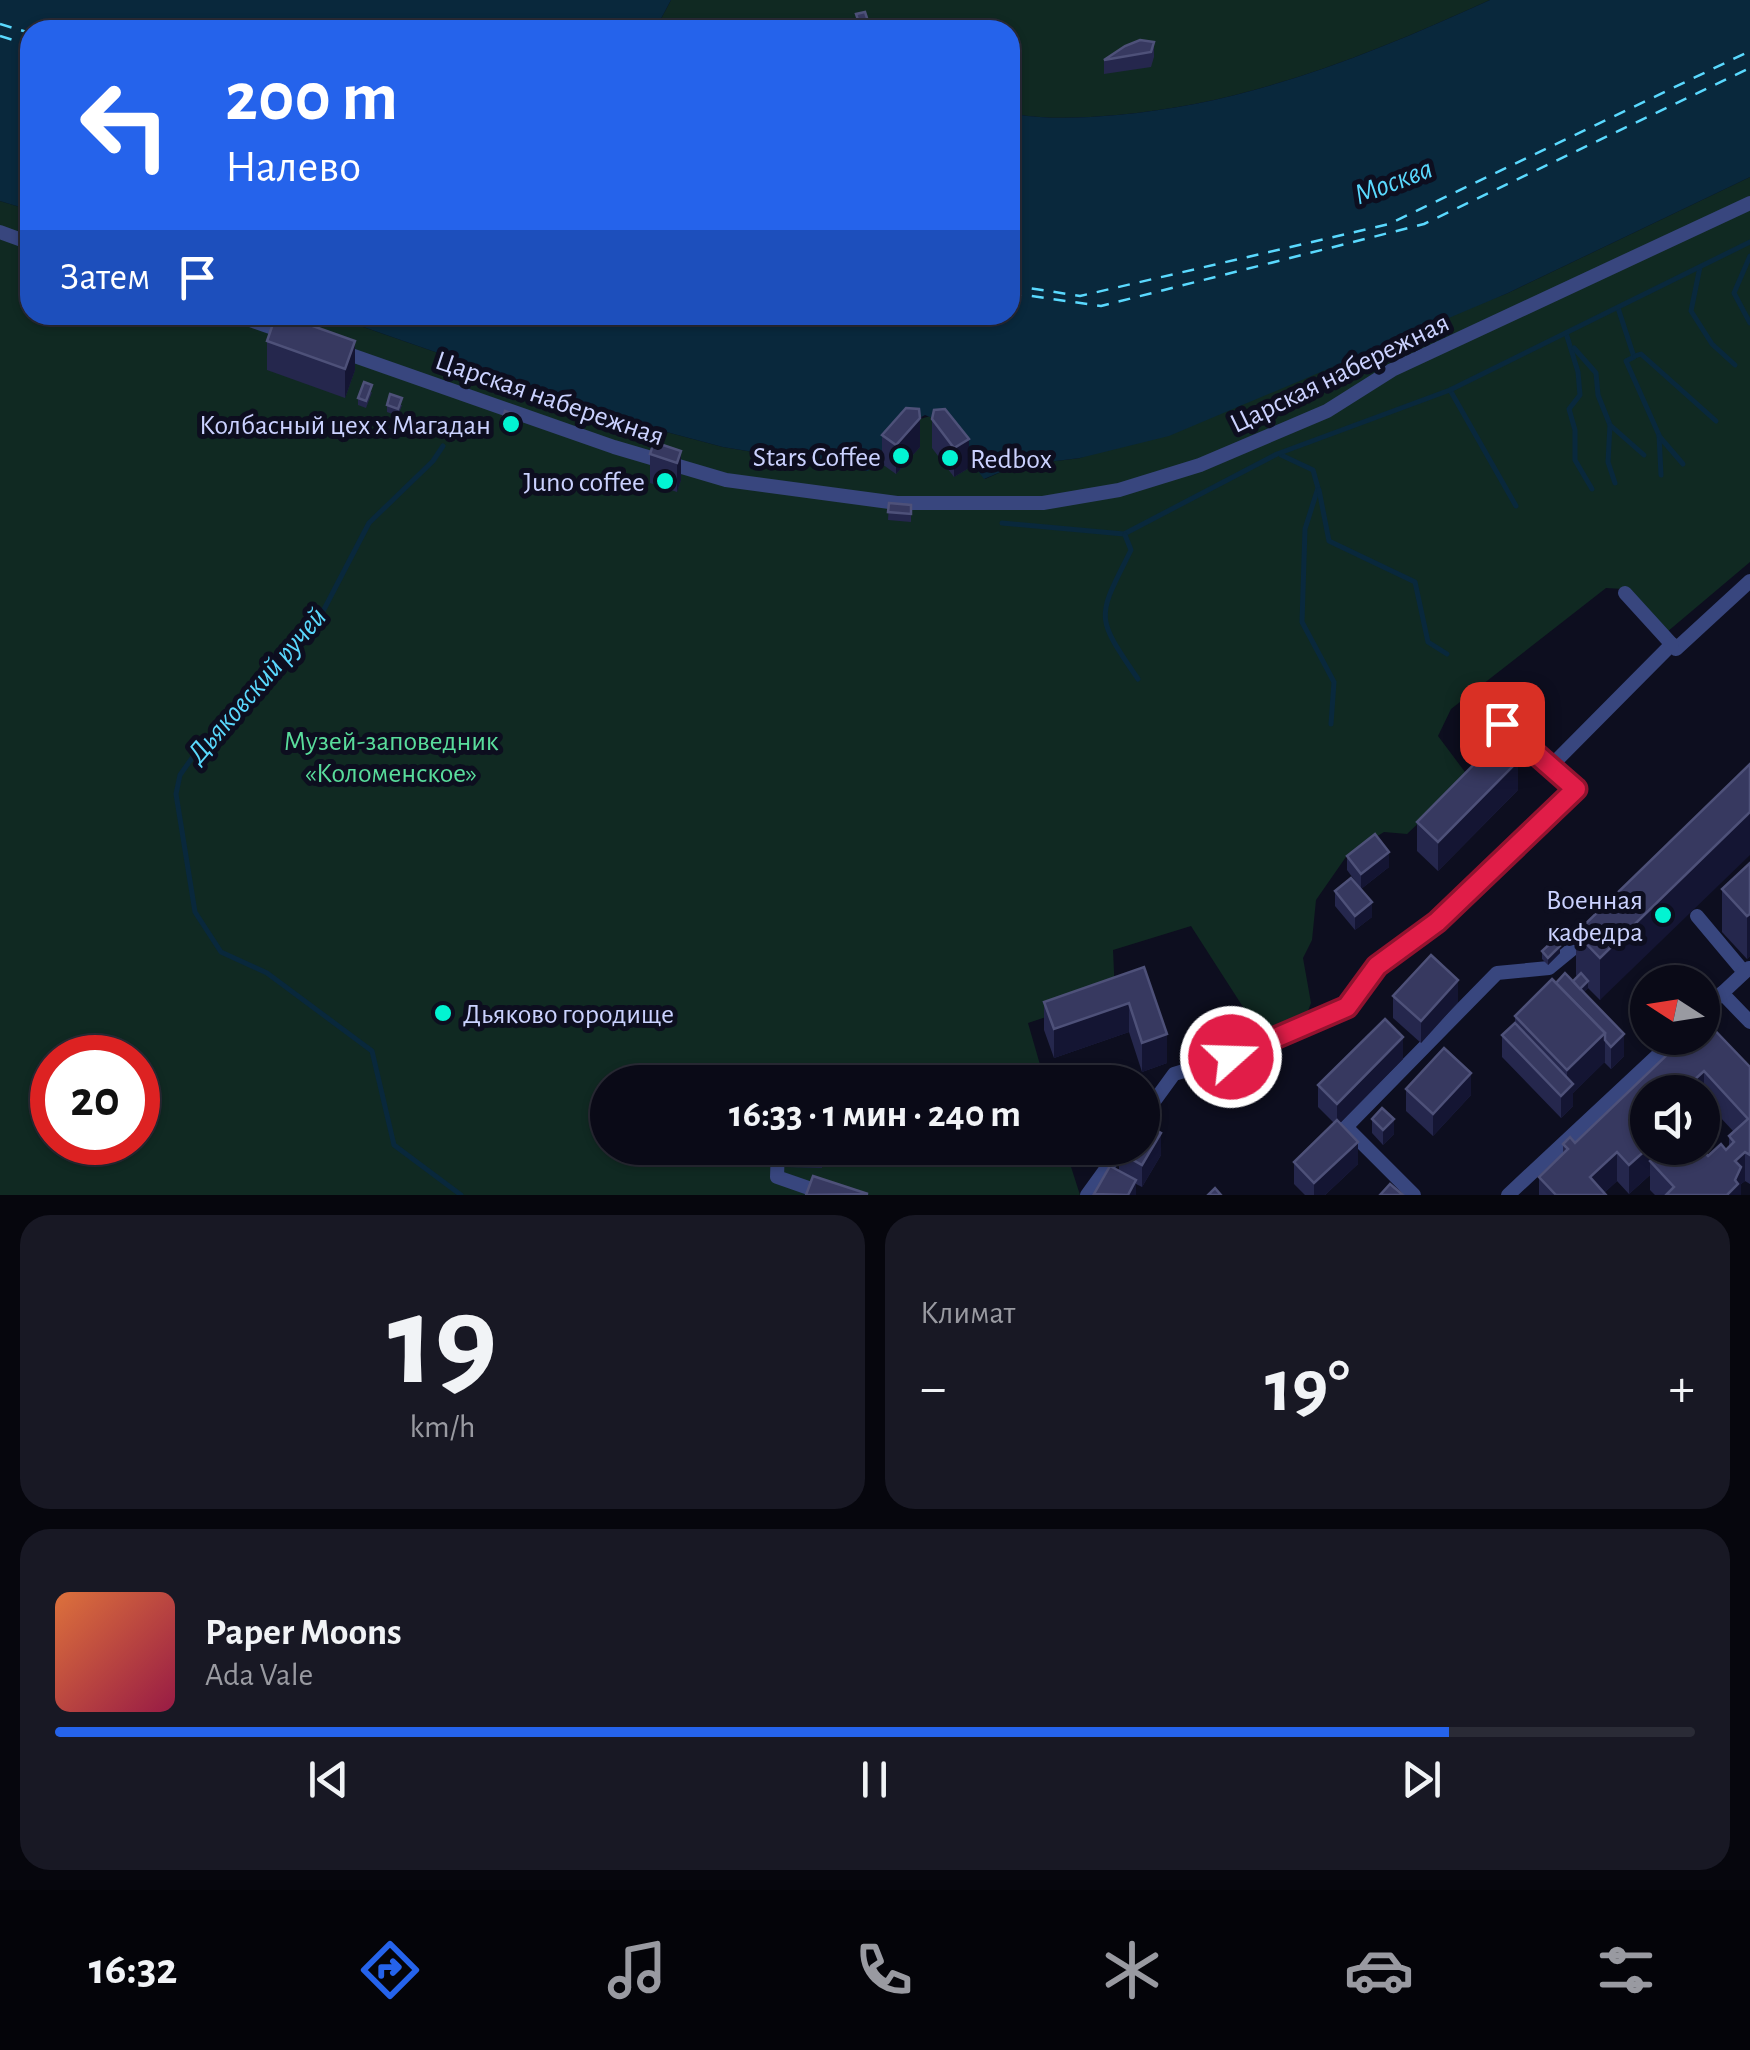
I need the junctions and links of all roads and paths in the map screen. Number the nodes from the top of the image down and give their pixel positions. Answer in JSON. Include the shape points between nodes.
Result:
{"nodes":[{"id":1,"x":1750,"y":203,"type":"edge"},
{"id":2,"x":265,"y":325,"type":"edge"},
{"id":3,"x":305,"y":339,"type":"edge"},
{"id":4,"x":322,"y":345,"type":"edge"},
{"id":5,"x":1750,"y":581,"type":"edge"},
{"id":6,"x":1625,"y":593,"type":"dead end"},
{"id":7,"x":1672,"y":644,"type":"junction"},
{"id":8,"x":1477,"y":750,"type":"dead end"},
{"id":9,"x":1552,"y":765,"type":"junction"},
{"id":10,"x":1697,"y":916,"type":"dead end"},
{"id":11,"x":1594,"y":930,"type":"edge"},
{"id":12,"x":1747,"y":970,"type":"edge"},
{"id":13,"x":1722,"y":994,"type":"joint"},
{"id":14,"x":1750,"y":1022,"type":"edge"},
{"id":15,"x":1658,"y":1055,"type":"edge"},
{"id":16,"x":1160,"y":1093,"type":"edge"},
{"id":17,"x":777,"y":1165,"type":"edge"},
{"id":18,"x":1108,"y":1165,"type":"edge"},
{"id":19,"x":829,"y":1195,"type":"edge"},
{"id":20,"x":1086,"y":1195,"type":"edge"},
{"id":21,"x":1414,"y":1195,"type":"edge"},
{"id":22,"x":1508,"y":1195,"type":"edge"}],
"edges":[{"from":1,"to":4,"type":"street","name":"Царская набережная","via":[[1392,370],[1327,411],[1200,465],[1119,490],[1043,502],[897,502],[726,480]]},
{"from":2,"to":3,"type":"street"},
{"from":5,"to":7,"type":"street","via":[[1676,649]]},
{"from":6,"to":7,"type":"street"},
{"from":7,"to":9,"type":"street"},
{"from":8,"to":9,"type":"street","via":[[1502,724]]},
{"from":9,"to":16,"type":"street","via":[[1576,789],[1437,922],[1377,966],[1347,1007],[1259,1048],[1174,1074]]},
{"from":10,"to":12,"type":"street"},
{"from":11,"to":21,"type":"street","via":[[1549,968],[1497,973],[1346,1128]]},
{"from":12,"to":13,"type":"street"},
{"from":13,"to":14,"type":"street"},
{"from":15,"to":22,"type":"street"},
{"from":17,"to":19,"type":"street","via":[[777,1177]]},
{"from":18,"to":20,"type":"street"}]}
